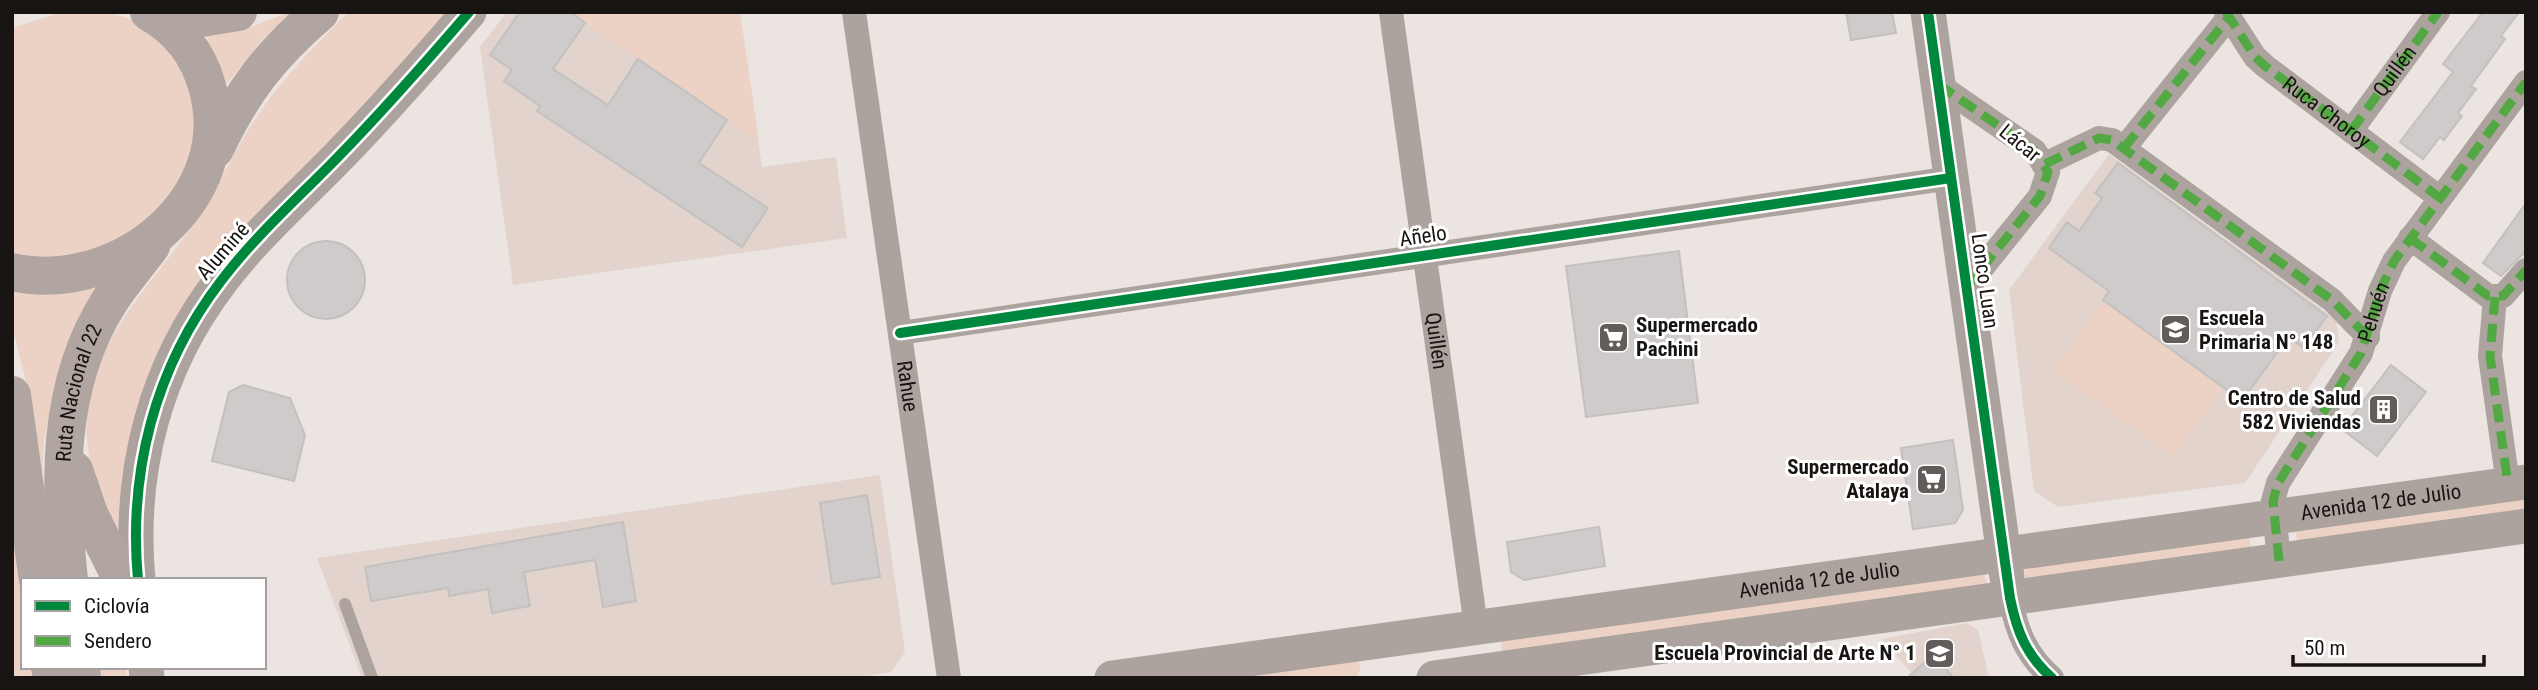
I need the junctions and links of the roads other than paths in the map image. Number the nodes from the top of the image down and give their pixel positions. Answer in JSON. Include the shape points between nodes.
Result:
{"nodes":[{"id":1,"x":149,"y":12,"type":"edge"},
{"id":2,"x":159,"y":12,"type":"edge"},
{"id":3,"x":239,"y":12,"type":"edge"},
{"id":4,"x":320,"y":12,"type":"edge"},
{"id":5,"x":469,"y":12,"type":"edge"},
{"id":6,"x":854,"y":12,"type":"edge"},
{"id":7,"x":1391,"y":12,"type":"edge"},
{"id":8,"x":1928,"y":12,"type":"edge"},
{"id":9,"x":2438,"y":12,"type":"edge"},
{"id":10,"x":2228,"y":15,"type":"edge"},
{"id":11,"x":2526,"y":82,"type":"edge"},
{"id":12,"x":1938,"y":84,"type":"junction"},
{"id":13,"x":2351,"y":131,"type":"junction"},
{"id":14,"x":2124,"y":148,"type":"junction"},
{"id":15,"x":208,"y":163,"type":"junction"},
{"id":16,"x":2045,"y":164,"type":"junction"},
{"id":17,"x":1951,"y":178,"type":"junction"},
{"id":18,"x":2440,"y":198,"type":"junction"},
{"id":19,"x":166,"y":228,"type":"junction"},
{"id":20,"x":2410,"y":238,"type":"junction"},
{"id":21,"x":1425,"y":256,"type":"junction"},
{"id":22,"x":2526,"y":270,"type":"edge"},
{"id":23,"x":12,"y":272,"type":"edge"},
{"id":24,"x":1966,"y":288,"type":"junction"},
{"id":25,"x":2496,"y":297,"type":"junction"},
{"id":26,"x":900,"y":333,"type":"junction"},
{"id":27,"x":2368,"y":337,"type":"junction"},
{"id":28,"x":12,"y":395,"type":"edge"},
{"id":29,"x":65,"y":433,"type":"junction"},
{"id":30,"x":2517,"y":483,"type":"edge"},
{"id":31,"x":2273,"y":517,"type":"junction"},
{"id":32,"x":2526,"y":526,"type":"edge"},
{"id":33,"x":2003,"y":554,"type":"junction"},
{"id":34,"x":2279,"y":561,"type":"junction"},
{"id":35,"x":38,"y":578,"type":"edge"},
{"id":36,"x":69,"y":578,"type":"edge"},
{"id":37,"x":121,"y":578,"type":"edge"},
{"id":38,"x":138,"y":578,"type":"edge"},
{"id":39,"x":2010,"y":598,"type":"junction"},
{"id":40,"x":345,"y":604,"type":"dead end"},
{"id":41,"x":1476,"y":627,"type":"junction"},
{"id":42,"x":1407,"y":637,"type":"junction"},
{"id":43,"x":1483,"y":674,"type":"edge"},
{"id":44,"x":2052,"y":677,"type":"edge"},
{"id":45,"x":372,"y":678,"type":"edge"},
{"id":46,"x":949,"y":678,"type":"edge"},
{"id":47,"x":1112,"y":678,"type":"edge"},
{"id":48,"x":1414,"y":678,"type":"edge"},
{"id":49,"x":1434,"y":678,"type":"edge"}],
"edges":[{"from":1,"to":15,"type":"main road","via":[[181,37],[204,76],[214,120]]},
{"from":2,"to":3,"type":"main road","via":[[201,18]]},
{"from":4,"to":15,"type":"main road","name":"Ruta Nacional 22","via":[[260,70],[233,111]]},
{"from":5,"to":38,"type":"main road","name":"Aluminé","via":[[366,128],[245,253],[201,310],[168,372],[144,448],[135,520]]},
{"from":6,"to":26,"type":"street","name":"Rahue"},
{"from":7,"to":21,"type":"street","name":"Quillén"},
{"from":8,"to":12,"type":"main road","name":"Lonco Luan"},
{"from":9,"to":13,"type":"street","name":"Quillén"},
{"from":10,"to":13,"type":"street","name":"Ruca Choroy","via":[[2255,57]]},
{"from":10,"to":14,"type":"street"},
{"from":11,"to":18,"type":"street","name":"Pehuén"},
{"from":12,"to":16,"type":"street","name":"Lácar","via":[[2035,151]]},
{"from":12,"to":17,"type":"main road","name":"Lonco Luan"},
{"from":13,"to":18,"type":"street","name":"Ruca Choroy"},
{"from":14,"to":16,"type":"street","via":[[2099,138]]},
{"from":14,"to":27,"type":"street","via":[[2332,300]]},
{"from":15,"to":19,"type":"main road","name":"Ruta Nacional 22","via":[[199,184]]},
{"from":16,"to":24,"type":"street","name":"Lácar","via":[[2047,181],[2040,196]]},
{"from":17,"to":21,"type":"street","name":"Añelo"},
{"from":17,"to":24,"type":"main road","name":"Lonco Luan"},
{"from":18,"to":20,"type":"street","name":"Pehuén"},
{"from":19,"to":23,"type":"main road","via":[[144,246],[95,268],[42,276]]},
{"from":19,"to":29,"type":"main road","name":"Ruta Nacional 22","via":[[109,303],[92,335],[70,398]]},
{"from":20,"to":25,"type":"street","via":[[2481,291]]},
{"from":20,"to":27,"type":"street","name":"Pehuén","via":[[2386,276]]},
{"from":21,"to":26,"type":"street","name":"Añelo"},
{"from":21,"to":41,"type":"street","name":"Quillén"},
{"from":22,"to":25,"type":"street","via":[[2509,292]]},
{"from":24,"to":33,"type":"main road","name":"Lonco Luan"},
{"from":25,"to":30,"type":"street","via":[[2490,356]]},
{"from":26,"to":46,"type":"street","name":"Rahue"},
{"from":27,"to":31,"type":"street","name":"Pehuén","via":[[2339,392],[2278,484]]},
{"from":28,"to":35,"type":"main road","name":"Ruta Nacional 22"},
{"from":29,"to":36,"type":"main road","name":"Ruta Nacional 22","via":[[63,503]]},
{"from":29,"to":37,"type":"main road","via":[[82,497]]},
{"from":30,"to":31,"type":"main road","name":"Avenida 12 de Julio"},
{"from":31,"to":33,"type":"main road","name":"Avenida 12 de Julio"},
{"from":31,"to":34,"type":"street","name":"Pehuén"},
{"from":32,"to":34,"type":"main road","name":"Avenida 12 de Julio"},
{"from":33,"to":39,"type":"main road","name":"Lonco Luan"},
{"from":33,"to":41,"type":"main road","name":"Avenida 12 de Julio"},
{"from":34,"to":39,"type":"main road","name":"Avenida 12 de Julio"},
{"from":39,"to":43,"type":"main road","name":"Avenida 12 de Julio"},
{"from":39,"to":44,"type":"street","via":[[2020,641]]},
{"from":40,"to":45,"type":"lane"},
{"from":41,"to":42,"type":"main road","name":"Avenida 12 de Julio"},
{"from":41,"to":43,"type":"main road","name":"Quillén"},
{"from":42,"to":47,"type":"main road","name":"Avenida 12 de Julio"},
{"from":42,"to":48,"type":"main road"},
{"from":43,"to":49,"type":"main road","name":"Avenida 12 de Julio"}]}
